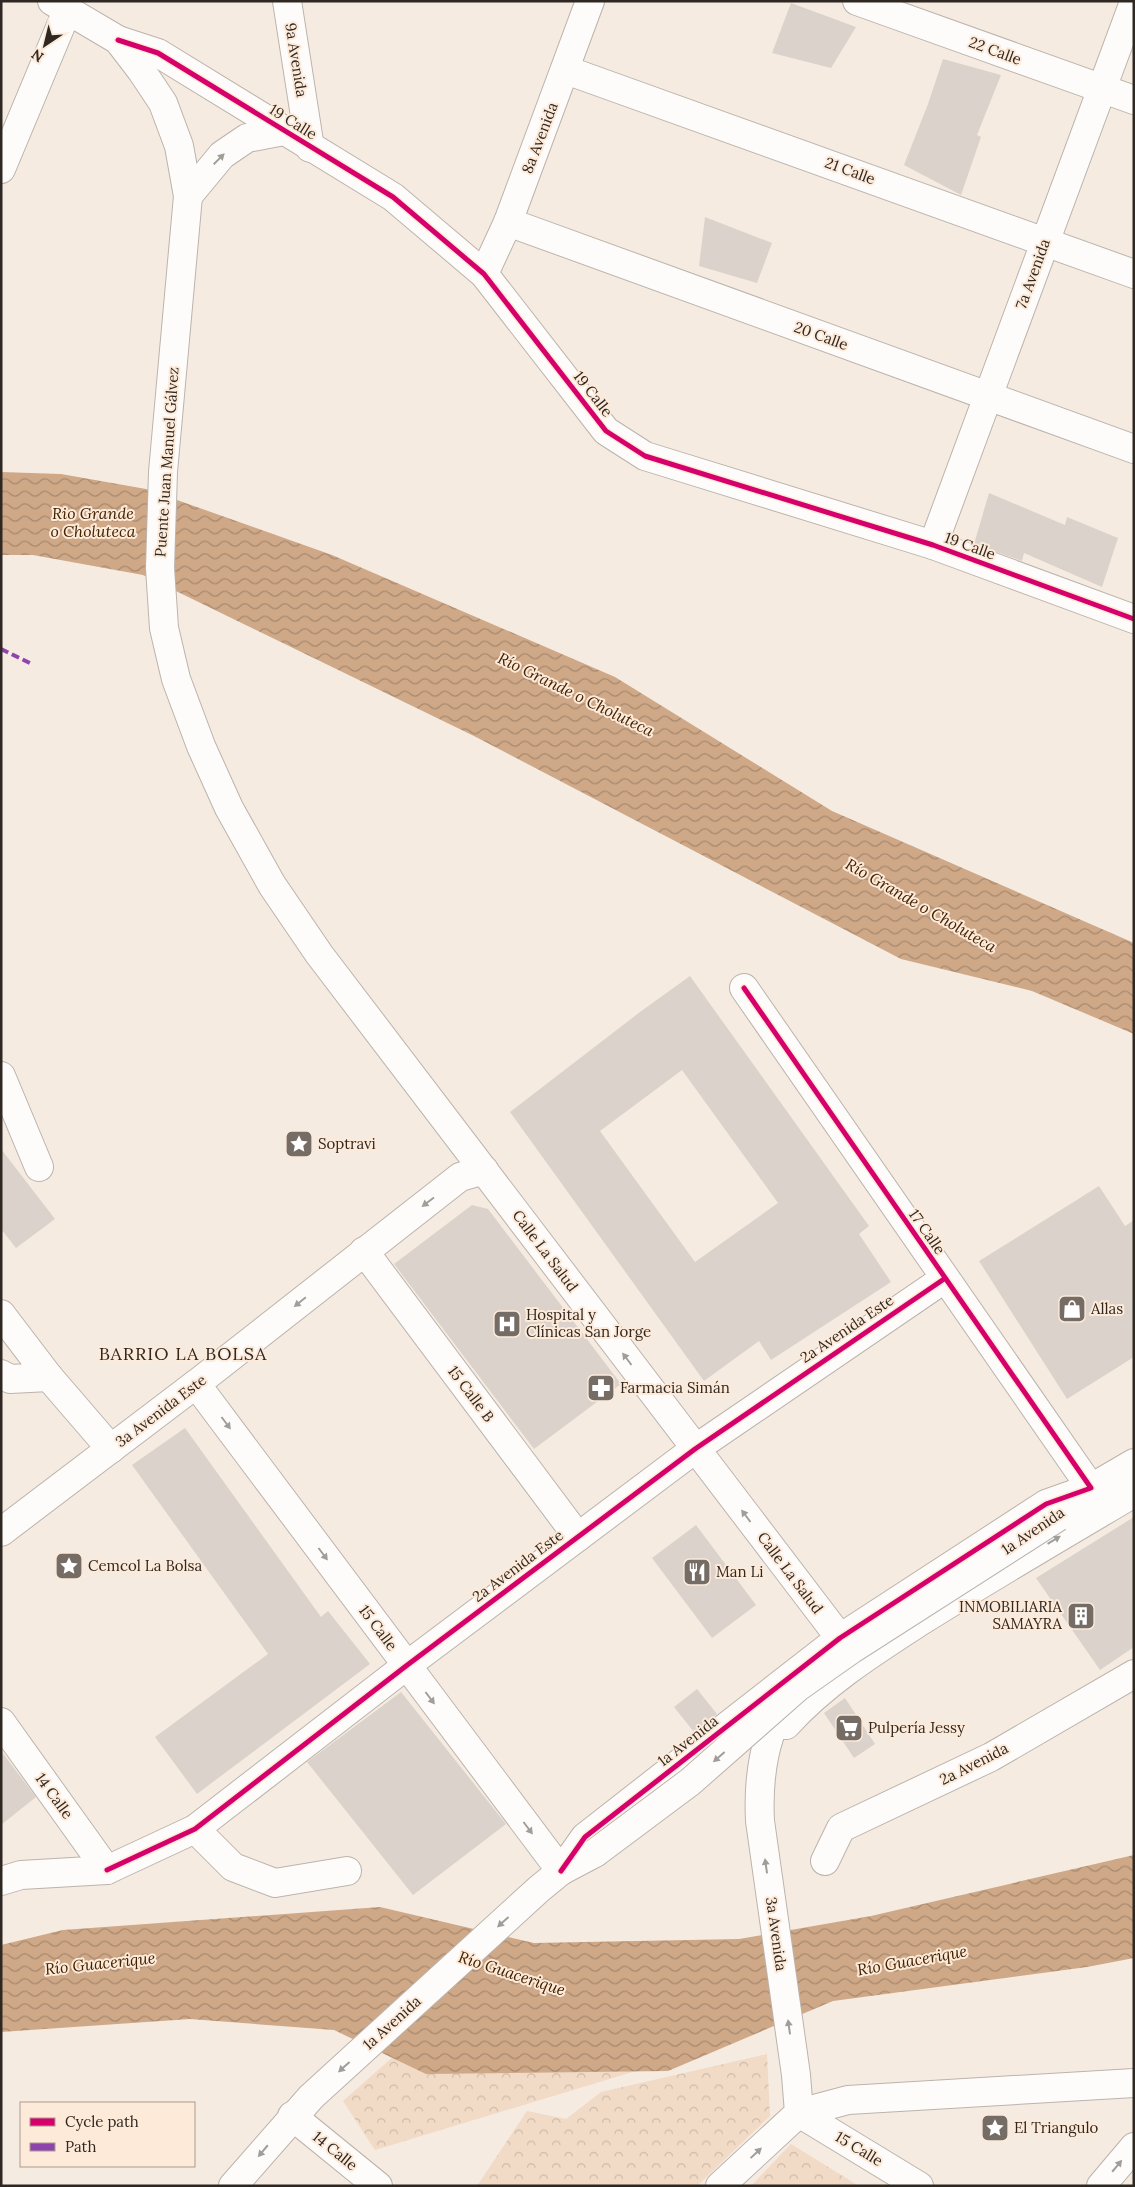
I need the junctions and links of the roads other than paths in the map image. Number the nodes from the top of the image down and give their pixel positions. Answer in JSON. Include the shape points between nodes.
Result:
{"nodes":[{"id":1,"x":286,"y":1,"type":"edge"},
{"id":2,"x":590,"y":1,"type":"edge"},
{"id":3,"x":857,"y":1,"type":"edge"},
{"id":4,"x":1134,"y":2,"type":"edge"},
{"id":5,"x":60,"y":6,"type":"edge"},
{"id":6,"x":118,"y":40,"type":"junction"},
{"id":7,"x":566,"y":70,"type":"junction"},
{"id":8,"x":1101,"y":90,"type":"junction"},
{"id":9,"x":1134,"y":100,"type":"edge"},
{"id":10,"x":284,"y":130,"type":"junction"},
{"id":11,"x":310,"y":148,"type":"junction"},
{"id":12,"x":1,"y":169,"type":"edge"},
{"id":13,"x":187,"y":209,"type":"junction"},
{"id":14,"x":508,"y":222,"type":"junction"},
{"id":15,"x":1045,"y":241,"type":"junction"},
{"id":16,"x":484,"y":274,"type":"junction"},
{"id":17,"x":1134,"y":274,"type":"edge"},
{"id":18,"x":988,"y":397,"type":"junction"},
{"id":19,"x":1134,"y":449,"type":"edge"},
{"id":20,"x":933,"y":545,"type":"junction"},
{"id":21,"x":1134,"y":619,"type":"edge"},
{"id":22,"x":272,"y":885,"type":"joint"},
{"id":23,"x":744,"y":988,"type":"dead end"},
{"id":24,"x":1,"y":1076,"type":"edge"},
{"id":25,"x":472,"y":1166,"type":"junction"},
{"id":26,"x":39,"y":1168,"type":"dead end"},
{"id":27,"x":364,"y":1251,"type":"junction"},
{"id":28,"x":944,"y":1278,"type":"junction"},
{"id":29,"x":1,"y":1314,"type":"edge"},
{"id":30,"x":1,"y":1374,"type":"edge"},
{"id":31,"x":50,"y":1377,"type":"junction"},
{"id":32,"x":196,"y":1384,"type":"junction"},
{"id":33,"x":111,"y":1449,"type":"junction"},
{"id":34,"x":695,"y":1449,"type":"junction"},
{"id":35,"x":1134,"y":1463,"type":"edge"},
{"id":36,"x":1091,"y":1488,"type":"junction"},
{"id":37,"x":1134,"y":1493,"type":"edge"},
{"id":38,"x":1,"y":1532,"type":"edge"},
{"id":39,"x":578,"y":1537,"type":"junction"},
{"id":40,"x":840,"y":1638,"type":"junction"},
{"id":41,"x":406,"y":1666,"type":"junction"},
{"id":42,"x":1134,"y":1674,"type":"edge"},
{"id":43,"x":1,"y":1722,"type":"edge"},
{"id":44,"x":765,"y":1755,"type":"junction"},
{"id":45,"x":194,"y":1830,"type":"junction"},
{"id":46,"x":825,"y":1861,"type":"dead end"},
{"id":47,"x":107,"y":1870,"type":"junction"},
{"id":48,"x":347,"y":1871,"type":"dead end"},
{"id":49,"x":561,"y":1871,"type":"junction"},
{"id":50,"x":1,"y":1881,"type":"edge"},
{"id":51,"x":1134,"y":2083,"type":"edge"},
{"id":52,"x":799,"y":2113,"type":"junction"},
{"id":53,"x":292,"y":2116,"type":"junction"},
{"id":54,"x":1134,"y":2147,"type":"edge"},
{"id":55,"x":233,"y":2186,"type":"edge"},
{"id":56,"x":378,"y":2186,"type":"edge"},
{"id":57,"x":720,"y":2186,"type":"edge"},
{"id":58,"x":919,"y":2186,"type":"edge"},
{"id":59,"x":1101,"y":2186,"type":"edge"}],
"edges":[{"from":1,"to":11,"type":"street","name":"9a Avenida"},
{"from":2,"to":7,"type":"street","name":"8a Avenida"},
{"from":3,"to":8,"type":"street","name":"22 Calle"},
{"from":4,"to":8,"type":"street","name":"7a Avenida"},
{"from":5,"to":6,"type":"street"},
{"from":5,"to":12,"type":"street"},
{"from":6,"to":10,"type":"street","name":"19 Calle","via":[[158,53]]},
{"from":6,"to":13,"type":"street","via":[[163,103],[179,146]]},
{"from":7,"to":14,"type":"street","name":"8a Avenida"},
{"from":7,"to":15,"type":"street","name":"21 Calle"},
{"from":8,"to":9,"type":"street","name":"22 Calle"},
{"from":8,"to":15,"type":"street","name":"7a Avenida"},
{"from":10,"to":11,"type":"street","name":"19 Calle"},
{"from":13,"to":10,"type":"street","name":"19 Calle","one_way":true,"via":[[222,155],[247,138]]},
{"from":11,"to":16,"type":"street","name":"19 Calle","via":[[393,197]]},
{"from":13,"to":22,"type":"street","name":"Puente Juan Manuel Gálvez","via":[[163,472],[160,568],[164,628],[176,679],[201,746],[229,808]]},
{"from":14,"to":16,"type":"street","name":"8a Avenida"},
{"from":14,"to":18,"type":"street","name":"20 Calle"},
{"from":15,"to":17,"type":"street","name":"21 Calle"},
{"from":15,"to":18,"type":"street","name":"7a Avenida"},
{"from":16,"to":20,"type":"street","name":"19 Calle","via":[[606,431],[645,456]]},
{"from":18,"to":19,"type":"street","name":"20 Calle"},
{"from":18,"to":20,"type":"street","name":"7a Avenida"},
{"from":20,"to":21,"type":"street","name":"19 Calle"},
{"from":22,"to":25,"type":"street","name":"Calle La Salud"},
{"from":23,"to":28,"type":"street","name":"17 Calle"},
{"from":24,"to":26,"type":"street"},
{"from":25,"to":27,"type":"street","name":"3a Avenida Este","one_way":true},
{"from":34,"to":25,"type":"street","name":"Calle La Salud","one_way":true},
{"from":27,"to":32,"type":"street","name":"3a Avenida Este","one_way":true},
{"from":27,"to":39,"type":"street","name":"15 Calle B"},
{"from":28,"to":34,"type":"street","name":"2a Avenida Este"},
{"from":28,"to":36,"type":"street","name":"17 Calle"},
{"from":29,"to":31,"type":"street"},
{"from":30,"to":31,"type":"street","via":[[10,1379]]},
{"from":31,"to":33,"type":"street"},
{"from":32,"to":33,"type":"street","name":"3a Avenida Este"},
{"from":32,"to":41,"type":"street","name":"15 Calle","one_way":true},
{"from":33,"to":38,"type":"street","name":"3a Avenida Este"},
{"from":34,"to":39,"type":"street","name":"2a Avenida Este"},
{"from":40,"to":34,"type":"street","name":"Calle La Salud","one_way":true},
{"from":35,"to":36,"type":"street"},
{"from":36,"to":40,"type":"street","name":"1a Avenida","via":[[1046,1504]]},
{"from":36,"to":49,"type":"street","name":"1a Avenida","one_way":true,"bridge":true,"via":[[1058,1517],[798,1687],[690,1782],[595,1852]]},
{"from":44,"to":37,"type":"street","one_way":true,"via":[[786,1724],[838,1677],[958,1598]]},
{"from":39,"to":41,"type":"street","name":"2a Avenida Este"},
{"from":40,"to":44,"type":"street","name":"3a Avenida","via":[[840,1654],[834,1664],[786,1704],[776,1718]]},
{"from":40,"to":49,"type":"street","name":"1a Avenida","via":[[585,1838]]},
{"from":41,"to":45,"type":"street","name":"2a Avenida Este"},
{"from":41,"to":49,"type":"street","name":"15 Calle","one_way":true},
{"from":42,"to":46,"type":"street","name":"2a Avenida","via":[[991,1757],[841,1828]]},
{"from":43,"to":47,"type":"street","name":"14 Calle"},
{"from":52,"to":44,"type":"street","name":"3a Avenida","one_way":true,"via":[[760,1820],[759,1796]]},
{"from":45,"to":47,"type":"street","name":"2a Avenida Este"},
{"from":45,"to":48,"type":"street","via":[[233,1867],[275,1883]]},
{"from":47,"to":50,"type":"street","via":[[21,1875]]},
{"from":49,"to":53,"type":"street","name":"1a Avenida","one_way":true},
{"from":51,"to":52,"type":"street","via":[[848,2100]]},
{"from":57,"to":52,"type":"street","one_way":true},
{"from":52,"to":58,"type":"street","name":"15 Calle"},
{"from":53,"to":55,"type":"street","name":"1a Avenida","one_way":true},
{"from":53,"to":56,"type":"street","name":"14 Calle"},
{"from":59,"to":54,"type":"street","one_way":true}]}
